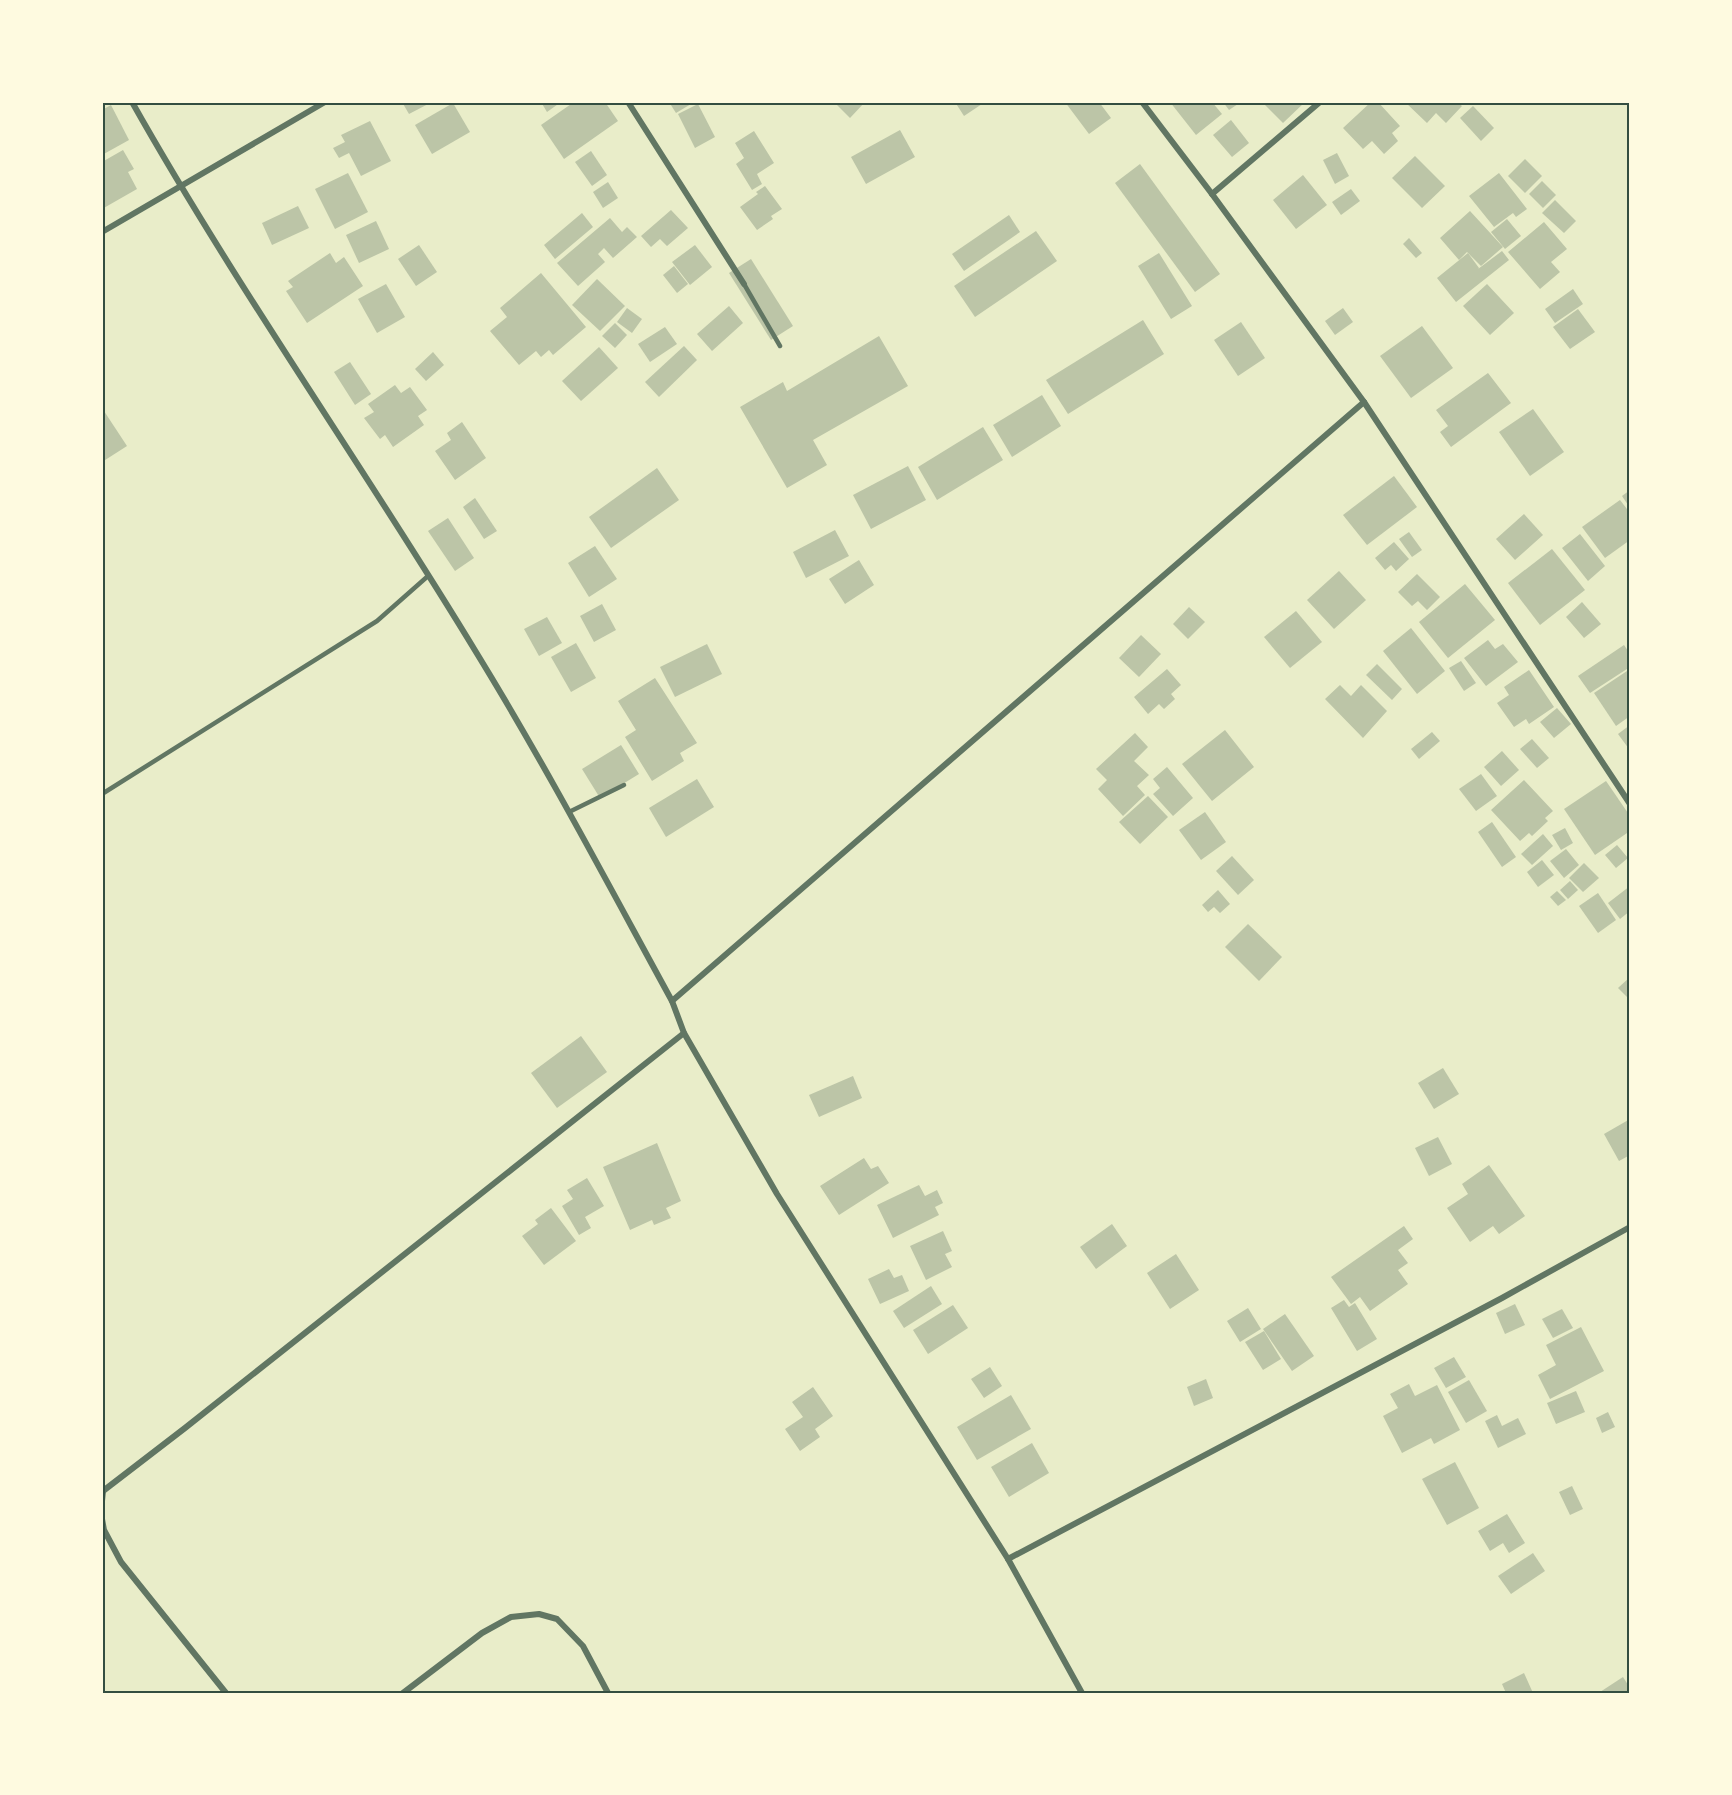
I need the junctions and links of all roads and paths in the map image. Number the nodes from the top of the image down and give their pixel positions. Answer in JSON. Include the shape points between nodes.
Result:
{"nodes":[{"id":1,"x":132,"y":102,"type":"edge"},
{"id":2,"x":325,"y":102,"type":"edge"},
{"id":3,"x":628,"y":102,"type":"edge"},
{"id":4,"x":1142,"y":102,"type":"edge"},
{"id":5,"x":1320,"y":102,"type":"edge"},
{"id":6,"x":180,"y":187,"type":"junction"},
{"id":7,"x":1212,"y":194,"type":"junction"},
{"id":8,"x":102,"y":232,"type":"edge"},
{"id":9,"x":744,"y":284,"type":"joint"},
{"id":10,"x":780,"y":346,"type":"dead end"},
{"id":11,"x":1364,"y":402,"type":"junction"},
{"id":12,"x":428,"y":576,"type":"junction"},
{"id":13,"x":624,"y":785,"type":"dead end"},
{"id":14,"x":102,"y":794,"type":"edge"},
{"id":15,"x":1630,"y":804,"type":"edge"},
{"id":16,"x":568,"y":812,"type":"junction"},
{"id":17,"x":672,"y":1001,"type":"junction"},
{"id":18,"x":684,"y":1033,"type":"junction"},
{"id":19,"x":1630,"y":1227,"type":"edge"},
{"id":20,"x":103,"y":1490,"type":"edge"},
{"id":21,"x":102,"y":1501,"type":"edge"},
{"id":22,"x":102,"y":1519,"type":"edge"},
{"id":23,"x":1008,"y":1559,"type":"junction"},
{"id":24,"x":226,"y":1693,"type":"edge"},
{"id":25,"x":403,"y":1693,"type":"edge"},
{"id":26,"x":608,"y":1693,"type":"edge"},
{"id":27,"x":1082,"y":1693,"type":"edge"}],
"edges":[{"from":1,"to":6,"type":"street"},
{"from":2,"to":6,"type":"street"},
{"from":3,"to":9,"type":"street"},
{"from":4,"to":7,"type":"street"},
{"from":5,"to":7,"type":"street"},
{"from":6,"to":8,"type":"street"},
{"from":6,"to":12,"type":"street"},
{"from":7,"to":11,"type":"street"},
{"from":9,"to":10,"type":"lane"},
{"from":11,"to":15,"type":"street"},
{"from":11,"to":17,"type":"street"},
{"from":12,"to":14,"type":"lane","via":[[377,621]]},
{"from":12,"to":16,"type":"street","via":[[477,652]]},
{"from":13,"to":16,"type":"lane"},
{"from":16,"to":17,"type":"street"},
{"from":17,"to":18,"type":"street"},
{"from":18,"to":20,"type":"street"},
{"from":18,"to":23,"type":"street","via":[[777,1194]]},
{"from":19,"to":23,"type":"street"},
{"from":20,"to":21,"type":"street"},
{"from":22,"to":24,"type":"street","via":[[121,1562]]},
{"from":23,"to":27,"type":"street"},
{"from":25,"to":26,"type":"street","via":[[482,1633],[511,1617],[538,1614],[557,1619],[583,1646]]}]}
